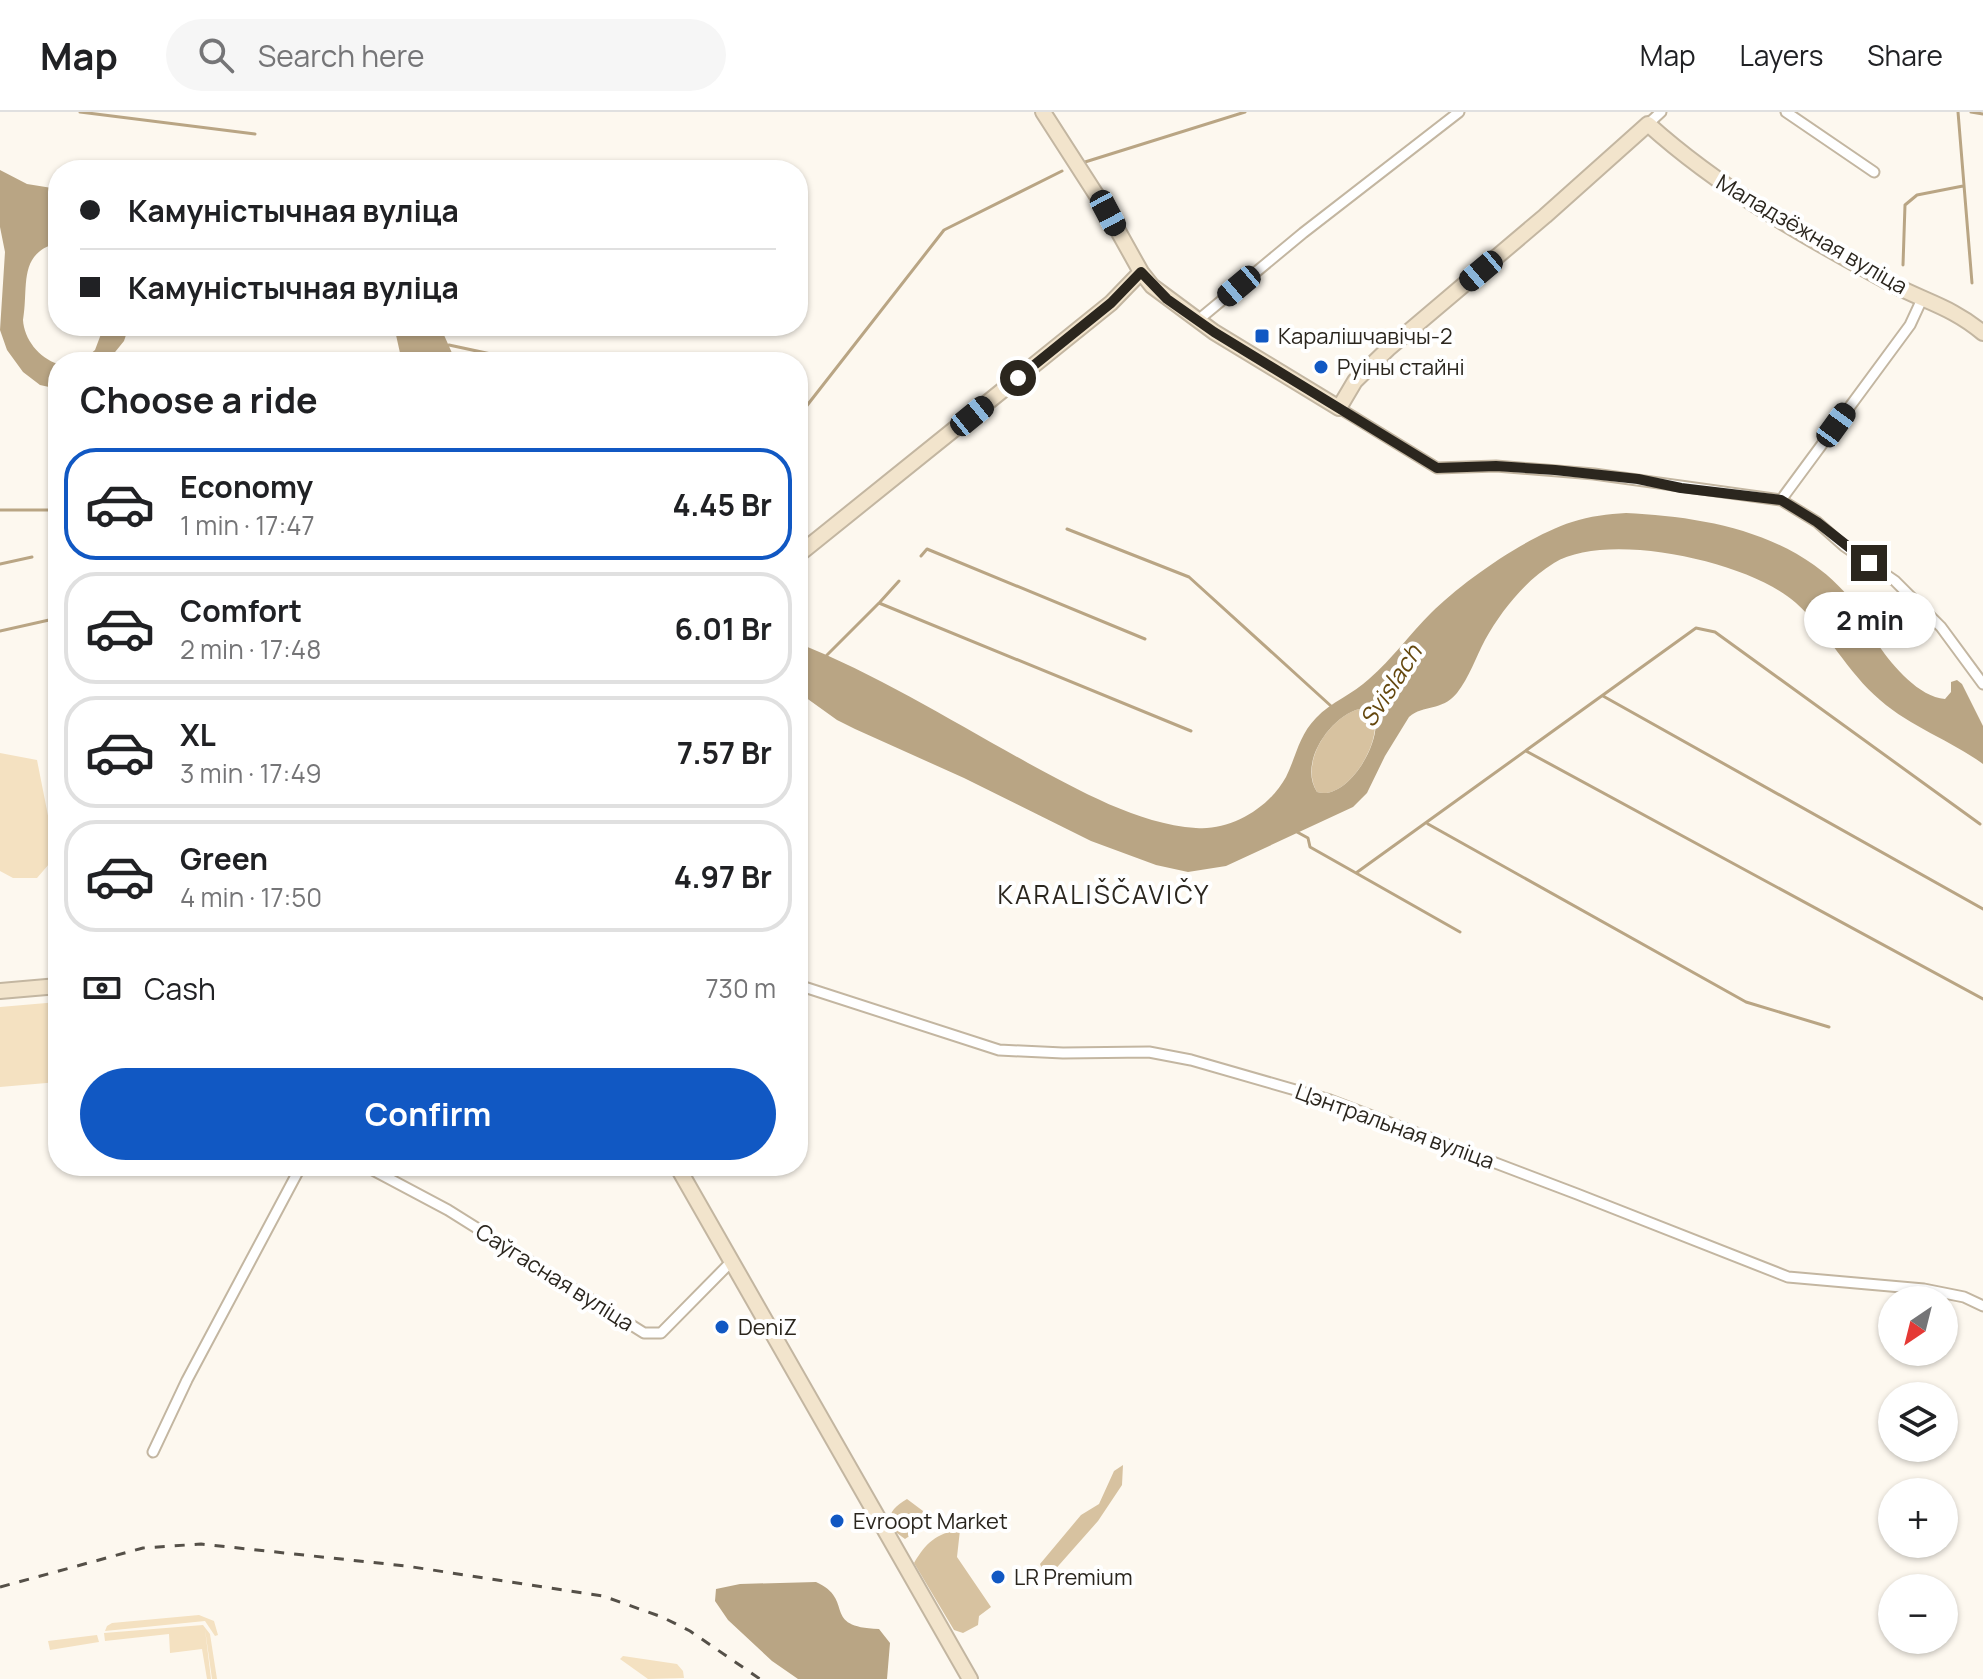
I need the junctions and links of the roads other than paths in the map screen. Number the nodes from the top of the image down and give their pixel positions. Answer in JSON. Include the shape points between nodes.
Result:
{"nodes":[{"id":1,"x":1043,"y":112,"type":"edge"},
{"id":2,"x":1459,"y":112,"type":"edge"},
{"id":3,"x":1661,"y":112,"type":"edge"},
{"id":4,"x":1786,"y":112,"type":"edge"},
{"id":5,"x":1648,"y":124,"type":"junction"},
{"id":6,"x":1874,"y":172,"type":"dead end"},
{"id":7,"x":1141,"y":272,"type":"junction"},
{"id":8,"x":1923,"y":297,"type":"junction"},
{"id":9,"x":1197,"y":321,"type":"junction"},
{"id":10,"x":1983,"y":333,"type":"edge"},
{"id":11,"x":1339,"y":408,"type":"junction"},
{"id":12,"x":1781,"y":500,"type":"junction"},
{"id":13,"x":808,"y":547,"type":"edge"},
{"id":14,"x":1983,"y":684,"type":"edge"},
{"id":15,"x":48,"y":987,"type":"edge"},
{"id":16,"x":808,"y":988,"type":"edge"},
{"id":17,"x":0,"y":991,"type":"edge"},
{"id":18,"x":296,"y":1176,"type":"edge"},
{"id":19,"x":381,"y":1176,"type":"edge"},
{"id":20,"x":683,"y":1176,"type":"edge"},
{"id":21,"x":732,"y":1261,"type":"junction"},
{"id":22,"x":1983,"y":1306,"type":"edge"},
{"id":23,"x":153,"y":1452,"type":"dead end"},
{"id":24,"x":970,"y":1679,"type":"edge"}],
"edges":[{"from":1,"to":7,"type":"street"},
{"from":2,"to":9,"type":"street"},
{"from":3,"to":5,"type":"street"},
{"from":4,"to":6,"type":"street"},
{"from":5,"to":8,"type":"street","name":"Маладзёжная вуліца","via":[[1739,195]]},
{"from":5,"to":11,"type":"street","via":[[1388,349],[1355,381]]},
{"from":7,"to":9,"type":"street"},
{"from":7,"to":13,"type":"street","via":[[1111,303]]},
{"from":8,"to":10,"type":"street","name":"Маладзёжная вуліца"},
{"from":8,"to":12,"type":"street","via":[[1910,325]]},
{"from":9,"to":11,"type":"street"},
{"from":11,"to":12,"type":"street","via":[[1437,468],[1555,470]]},
{"from":12,"to":14,"type":"street","via":[[1895,581],[1941,627]]},
{"from":15,"to":17,"type":"street"},
{"from":16,"to":22,"type":"street","name":"Цэнтральная вуліца","via":[[999,1050],[1149,1052],[1191,1060],[1341,1104],[1788,1277],[1924,1289]]},
{"from":18,"to":23,"type":"street"},
{"from":19,"to":21,"type":"street","name":"Саўгасная вуліца","via":[[448,1210],[644,1333],[661,1333]]},
{"from":20,"to":21,"type":"street"},
{"from":21,"to":24,"type":"street"}]}
